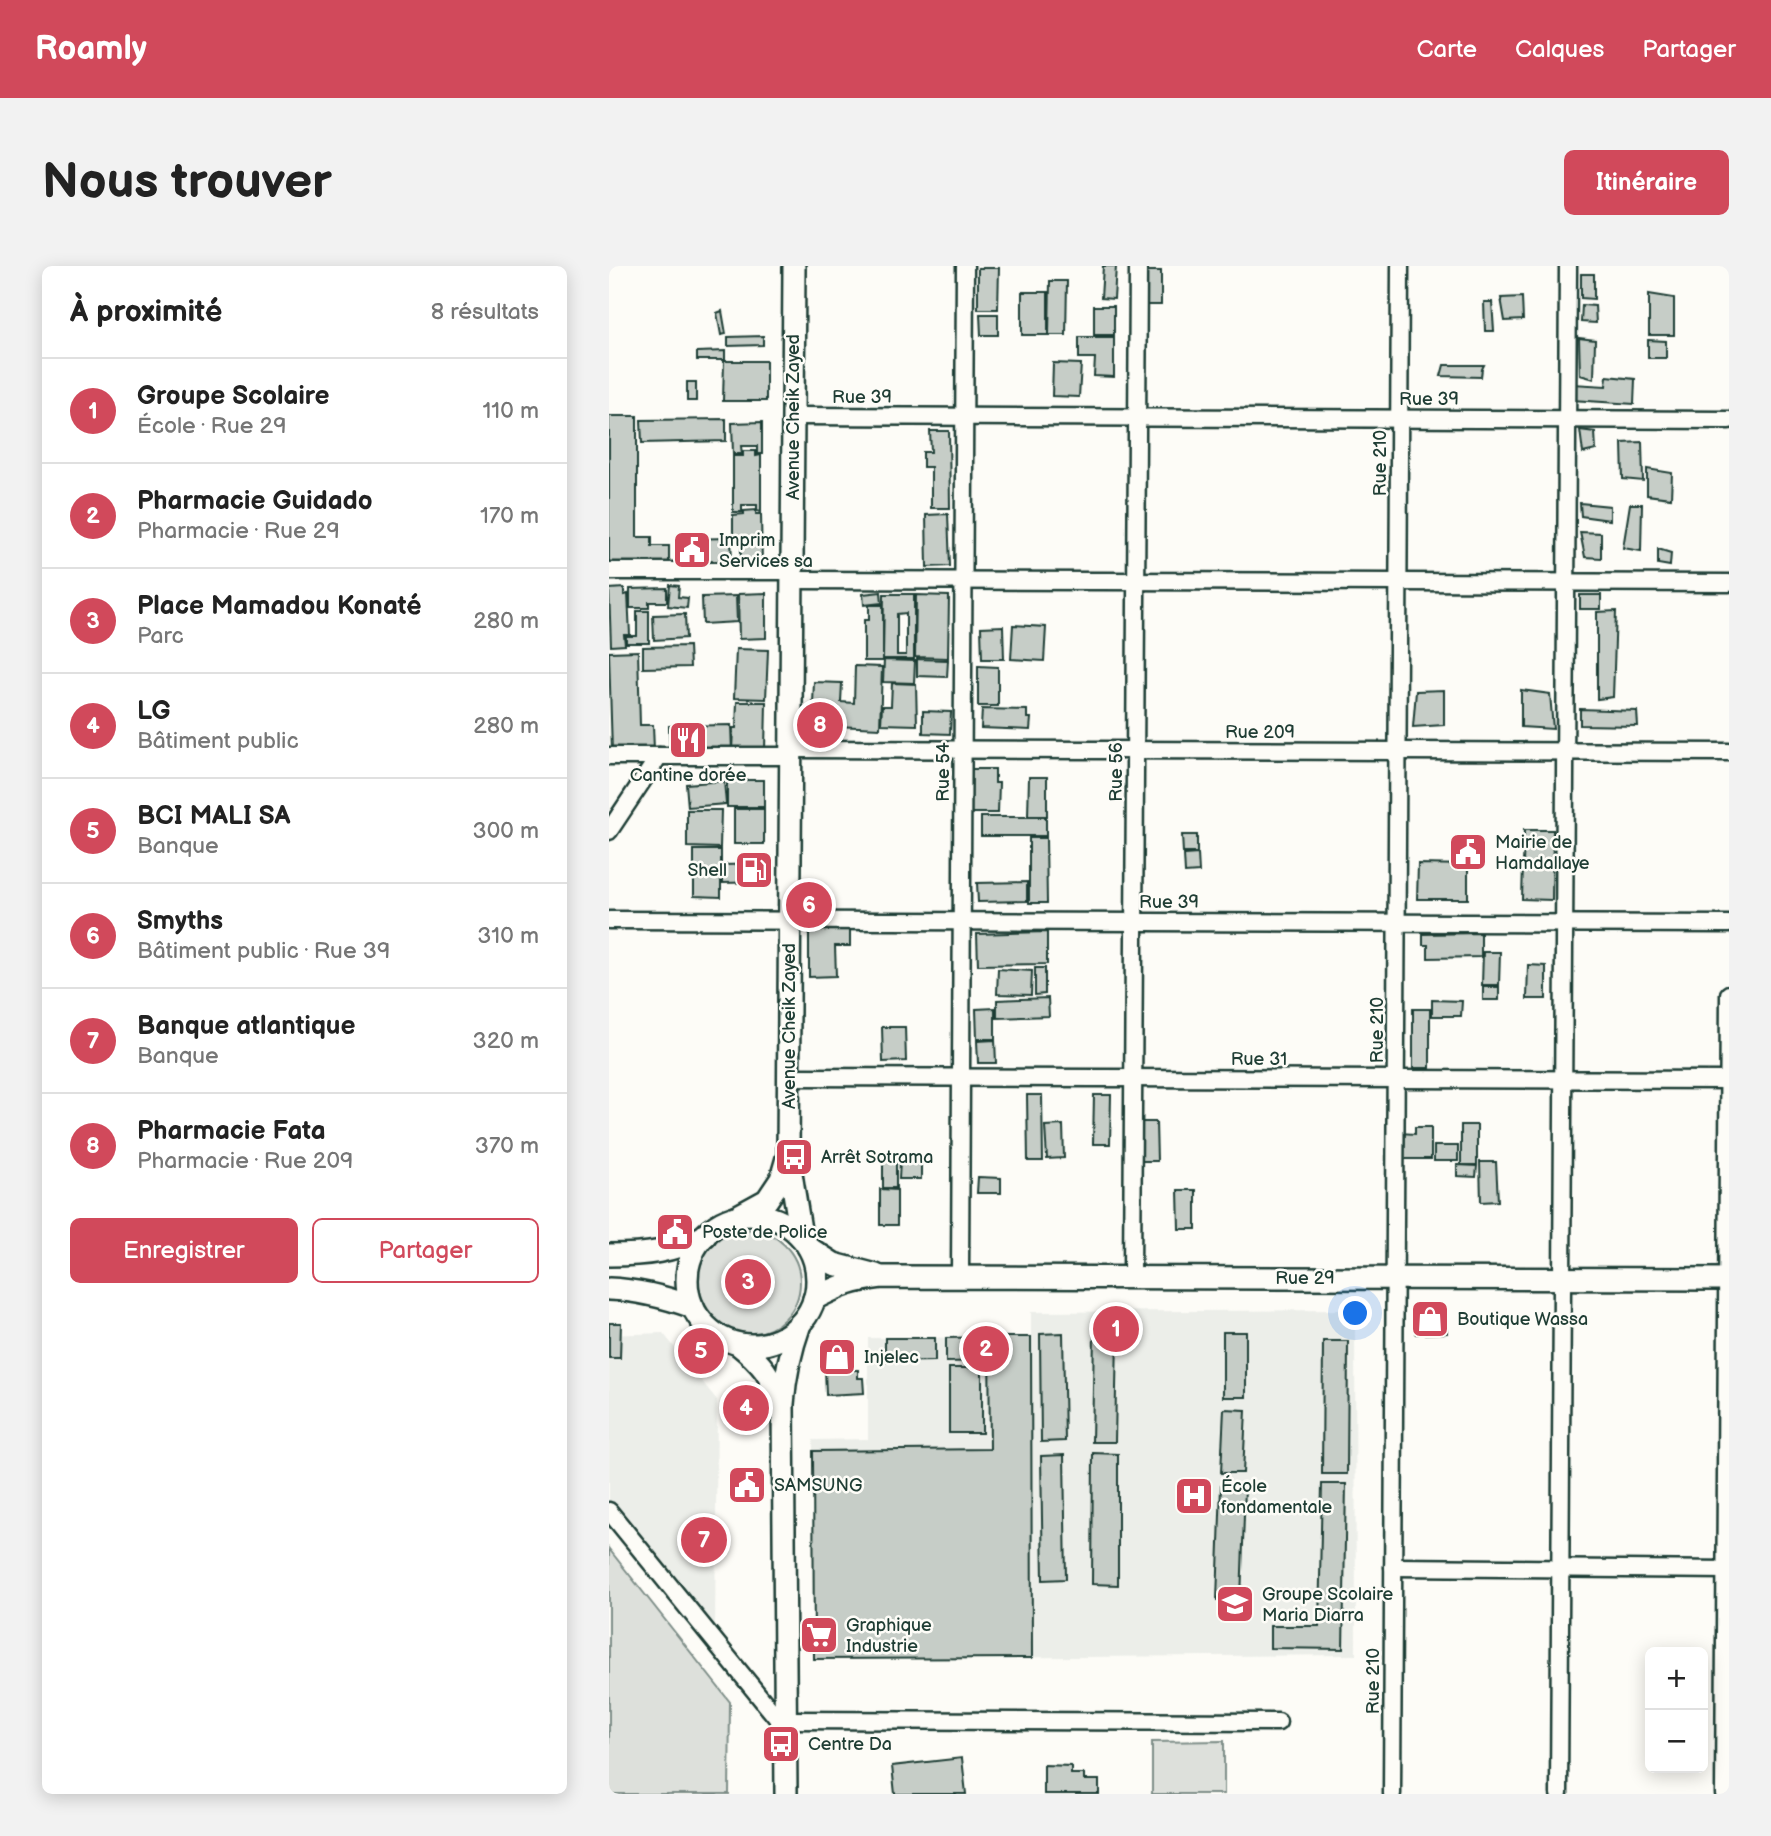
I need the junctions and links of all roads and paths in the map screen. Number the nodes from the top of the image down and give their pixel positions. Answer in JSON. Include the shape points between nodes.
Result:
{"nodes":[{"id":1,"x":794,"y":266,"type":"edge"},
{"id":2,"x":965,"y":266,"type":"edge"},
{"id":3,"x":1138,"y":266,"type":"edge"},
{"id":4,"x":1401,"y":266,"type":"edge"},
{"id":5,"x":1568,"y":266,"type":"edge"},
{"id":6,"x":793,"y":416,"type":"junction"},
{"id":7,"x":964,"y":417,"type":"junction"},
{"id":8,"x":1137,"y":417,"type":"junction"},
{"id":9,"x":1400,"y":419,"type":"junction"},
{"id":10,"x":1567,"y":419,"type":"junction"},
{"id":11,"x":1729,"y":420,"type":"edge"},
{"id":12,"x":609,"y":571,"type":"edge"},
{"id":13,"x":792,"y":576,"type":"junction"},
{"id":14,"x":964,"y":581,"type":"junction"},
{"id":15,"x":1136,"y":581,"type":"junction"},
{"id":16,"x":1399,"y":582,"type":"junction"},
{"id":17,"x":1566,"y":582,"type":"junction"},
{"id":18,"x":1729,"y":583,"type":"edge"},
{"id":19,"x":963,"y":750,"type":"junction"},
{"id":20,"x":1135,"y":750,"type":"junction"},
{"id":21,"x":1398,"y":751,"type":"junction"},
{"id":22,"x":1565,"y":751,"type":"junction"},
{"id":23,"x":1729,"y":752,"type":"edge"},
{"id":24,"x":791,"y":753,"type":"junction"},
{"id":25,"x":609,"y":756,"type":"edge"},
{"id":26,"x":660,"y":756,"type":"junction"},
{"id":27,"x":609,"y":831,"type":"edge"},
{"id":28,"x":609,"y":920,"type":"edge"},
{"id":29,"x":790,"y":920,"type":"junction"},
{"id":30,"x":962,"y":921,"type":"junction"},
{"id":31,"x":1134,"y":922,"type":"junction"},
{"id":32,"x":1397,"y":922,"type":"junction"},
{"id":33,"x":1564,"y":923,"type":"junction"},
{"id":34,"x":1729,"y":924,"type":"edge"},
{"id":35,"x":1729,"y":995,"type":"edge"},
{"id":36,"x":789,"y":1077,"type":"junction"},
{"id":37,"x":961,"y":1078,"type":"junction"},
{"id":38,"x":1133,"y":1078,"type":"junction"},
{"id":39,"x":1396,"y":1079,"type":"junction"},
{"id":40,"x":1563,"y":1079,"type":"junction"},
{"id":41,"x":1729,"y":1080,"type":"edge"},
{"id":42,"x":789,"y":1155,"type":"junction"},
{"id":43,"x":736,"y":1217,"type":"junction"},
{"id":44,"x":705,"y":1236,"type":"junction"},
{"id":45,"x":805,"y":1242,"type":"junction"},
{"id":46,"x":609,"y":1255,"type":"edge"},
{"id":47,"x":882,"y":1277,"type":"junction"},
{"id":48,"x":960,"y":1277,"type":"junction"},
{"id":49,"x":1132,"y":1278,"type":"junction"},
{"id":50,"x":1395,"y":1279,"type":"junction"},
{"id":51,"x":1562,"y":1279,"type":"junction"},
{"id":52,"x":1728,"y":1279,"type":"edge"},
{"id":53,"x":609,"y":1289,"type":"edge"},
{"id":54,"x":814,"y":1299,"type":"junction"},
{"id":55,"x":693,"y":1307,"type":"junction"},
{"id":56,"x":800,"y":1324,"type":"junction"},
{"id":57,"x":739,"y":1344,"type":"junction"},
{"id":58,"x":783,"y":1404,"type":"junction"},
{"id":59,"x":609,"y":1511,"type":"edge"},
{"id":60,"x":1393,"y":1567,"type":"junction"},
{"id":61,"x":1561,"y":1568,"type":"junction"},
{"id":62,"x":1727,"y":1570,"type":"edge"},
{"id":63,"x":1278,"y":1723,"type":"dead end"},
{"id":64,"x":786,"y":1724,"type":"junction"},
{"id":65,"x":786,"y":1794,"type":"edge"},
{"id":66,"x":1392,"y":1794,"type":"edge"},
{"id":67,"x":1559,"y":1794,"type":"edge"},
{"id":68,"x":1724,"y":1794,"type":"edge"}],
"edges":[{"from":1,"to":6,"type":"main road","name":"Avenue Cheik Zayed"},
{"from":2,"to":7,"type":"street","name":"Rue 54"},
{"from":3,"to":8,"type":"street","name":"Rue 56"},
{"from":4,"to":9,"type":"street","name":"Rue 210"},
{"from":5,"to":10,"type":"street"},
{"from":6,"to":7,"type":"street","name":"Rue 39"},
{"from":6,"to":13,"type":"main road","name":"Avenue Cheik Zayed"},
{"from":7,"to":8,"type":"street","name":"Rue 39"},
{"from":7,"to":14,"type":"street","name":"Rue 54"},
{"from":8,"to":9,"type":"street","name":"Rue 39"},
{"from":8,"to":15,"type":"street","name":"Rue 56"},
{"from":9,"to":10,"type":"street","name":"Rue 39"},
{"from":9,"to":16,"type":"street","name":"Rue 210"},
{"from":10,"to":11,"type":"street","name":"Rue 39"},
{"from":10,"to":17,"type":"street"},
{"from":12,"to":13,"type":"street"},
{"from":13,"to":14,"type":"street"},
{"from":13,"to":24,"type":"main road","name":"Avenue Cheik Zayed"},
{"from":14,"to":15,"type":"street"},
{"from":14,"to":19,"type":"street","name":"Rue 54"},
{"from":15,"to":16,"type":"street"},
{"from":15,"to":20,"type":"street","name":"Rue 56"},
{"from":16,"to":17,"type":"street"},
{"from":16,"to":21,"type":"street","name":"Rue 210"},
{"from":17,"to":18,"type":"street"},
{"from":17,"to":22,"type":"street"},
{"from":19,"to":20,"type":"street","name":"Rue 209"},
{"from":19,"to":24,"type":"street","name":"Rue 209"},
{"from":19,"to":30,"type":"street","name":"Rue 54"},
{"from":20,"to":21,"type":"street","name":"Rue 209"},
{"from":20,"to":31,"type":"street","name":"Rue 56"},
{"from":21,"to":22,"type":"street","name":"Rue 209"},
{"from":21,"to":32,"type":"street","name":"Rue 210"},
{"from":22,"to":23,"type":"street","name":"Rue 209"},
{"from":22,"to":33,"type":"street"},
{"from":24,"to":26,"type":"street","name":"Rue 209"},
{"from":24,"to":29,"type":"main road","name":"Avenue Cheik Zayed"},
{"from":25,"to":26,"type":"street","name":"Rue 209"},
{"from":26,"to":27,"type":"street"},
{"from":28,"to":29,"type":"street","name":"Rue 39"},
{"from":29,"to":30,"type":"street","name":"Rue 39"},
{"from":29,"to":36,"type":"main road","name":"Avenue Cheik Zayed"},
{"from":30,"to":31,"type":"street","name":"Rue 39"},
{"from":30,"to":37,"type":"street","name":"Rue 54"},
{"from":31,"to":32,"type":"street","name":"Rue 39"},
{"from":31,"to":38,"type":"street","name":"Rue 56"},
{"from":32,"to":33,"type":"street","name":"Rue 39"},
{"from":32,"to":39,"type":"street","name":"Rue 210"},
{"from":33,"to":34,"type":"street","name":"Rue 39"},
{"from":33,"to":40,"type":"street"},
{"from":35,"to":41,"type":"street"},
{"from":36,"to":37,"type":"street","name":"Rue 31"},
{"from":36,"to":42,"type":"main road","name":"Avenue Cheik Zayed"},
{"from":37,"to":38,"type":"street","name":"Rue 31"},
{"from":37,"to":48,"type":"street","name":"Rue 54"},
{"from":38,"to":39,"type":"street","name":"Rue 31"},
{"from":38,"to":49,"type":"street","name":"Rue 56"},
{"from":39,"to":40,"type":"street","name":"Rue 31"},
{"from":39,"to":50,"type":"street","name":"Rue 210"},
{"from":40,"to":41,"type":"street","name":"Rue 31"},
{"from":40,"to":51,"type":"street"},
{"from":41,"to":52,"type":"street"},
{"from":42,"to":43,"type":"main road","name":"Avenue Cheik Zayed","via":[[767,1200]]},
{"from":42,"to":45,"type":"main road"},
{"from":43,"to":44,"type":"main road"},
{"from":43,"to":45,"type":"main road","via":[[771,1217]]},
{"from":44,"to":46,"type":"main road","via":[[659,1252]]},
{"from":44,"to":55,"type":"main road","via":[[688,1269]]},
{"from":45,"to":47,"type":"main road","name":"Rue 29","via":[[834,1264]]},
{"from":45,"to":54,"type":"main road","via":[[817,1273]]},
{"from":47,"to":48,"type":"main road","name":"Rue 29"},
{"from":47,"to":54,"type":"main road","name":"Rue 29","via":[[859,1280]]},
{"from":48,"to":49,"type":"main road","name":"Rue 29"},
{"from":49,"to":50,"type":"main road","name":"Rue 29"},
{"from":50,"to":51,"type":"main road","name":"Rue 29"},
{"from":50,"to":60,"type":"street","name":"Rue 210"},
{"from":51,"to":52,"type":"main road","name":"Rue 29"},
{"from":51,"to":61,"type":"street"},
{"from":52,"to":62,"type":"street"},
{"from":53,"to":55,"type":"main road","via":[[660,1296]]},
{"from":54,"to":56,"type":"main road"},
{"from":55,"to":57,"type":"main road","via":[[711,1331]]},
{"from":56,"to":57,"type":"main road","via":[[782,1338],[761,1345]]},
{"from":56,"to":58,"type":"main road","via":[[790,1350]]},
{"from":57,"to":58,"type":"main road","via":[[770,1375]]},
{"from":58,"to":64,"type":"main road"},
{"from":59,"to":64,"type":"street"},
{"from":60,"to":61,"type":"street"},
{"from":60,"to":66,"type":"street","name":"Rue 210"},
{"from":61,"to":62,"type":"street"},
{"from":61,"to":67,"type":"street"},
{"from":62,"to":68,"type":"street"},
{"from":63,"to":64,"type":"street"},
{"from":64,"to":65,"type":"main road"}]}
